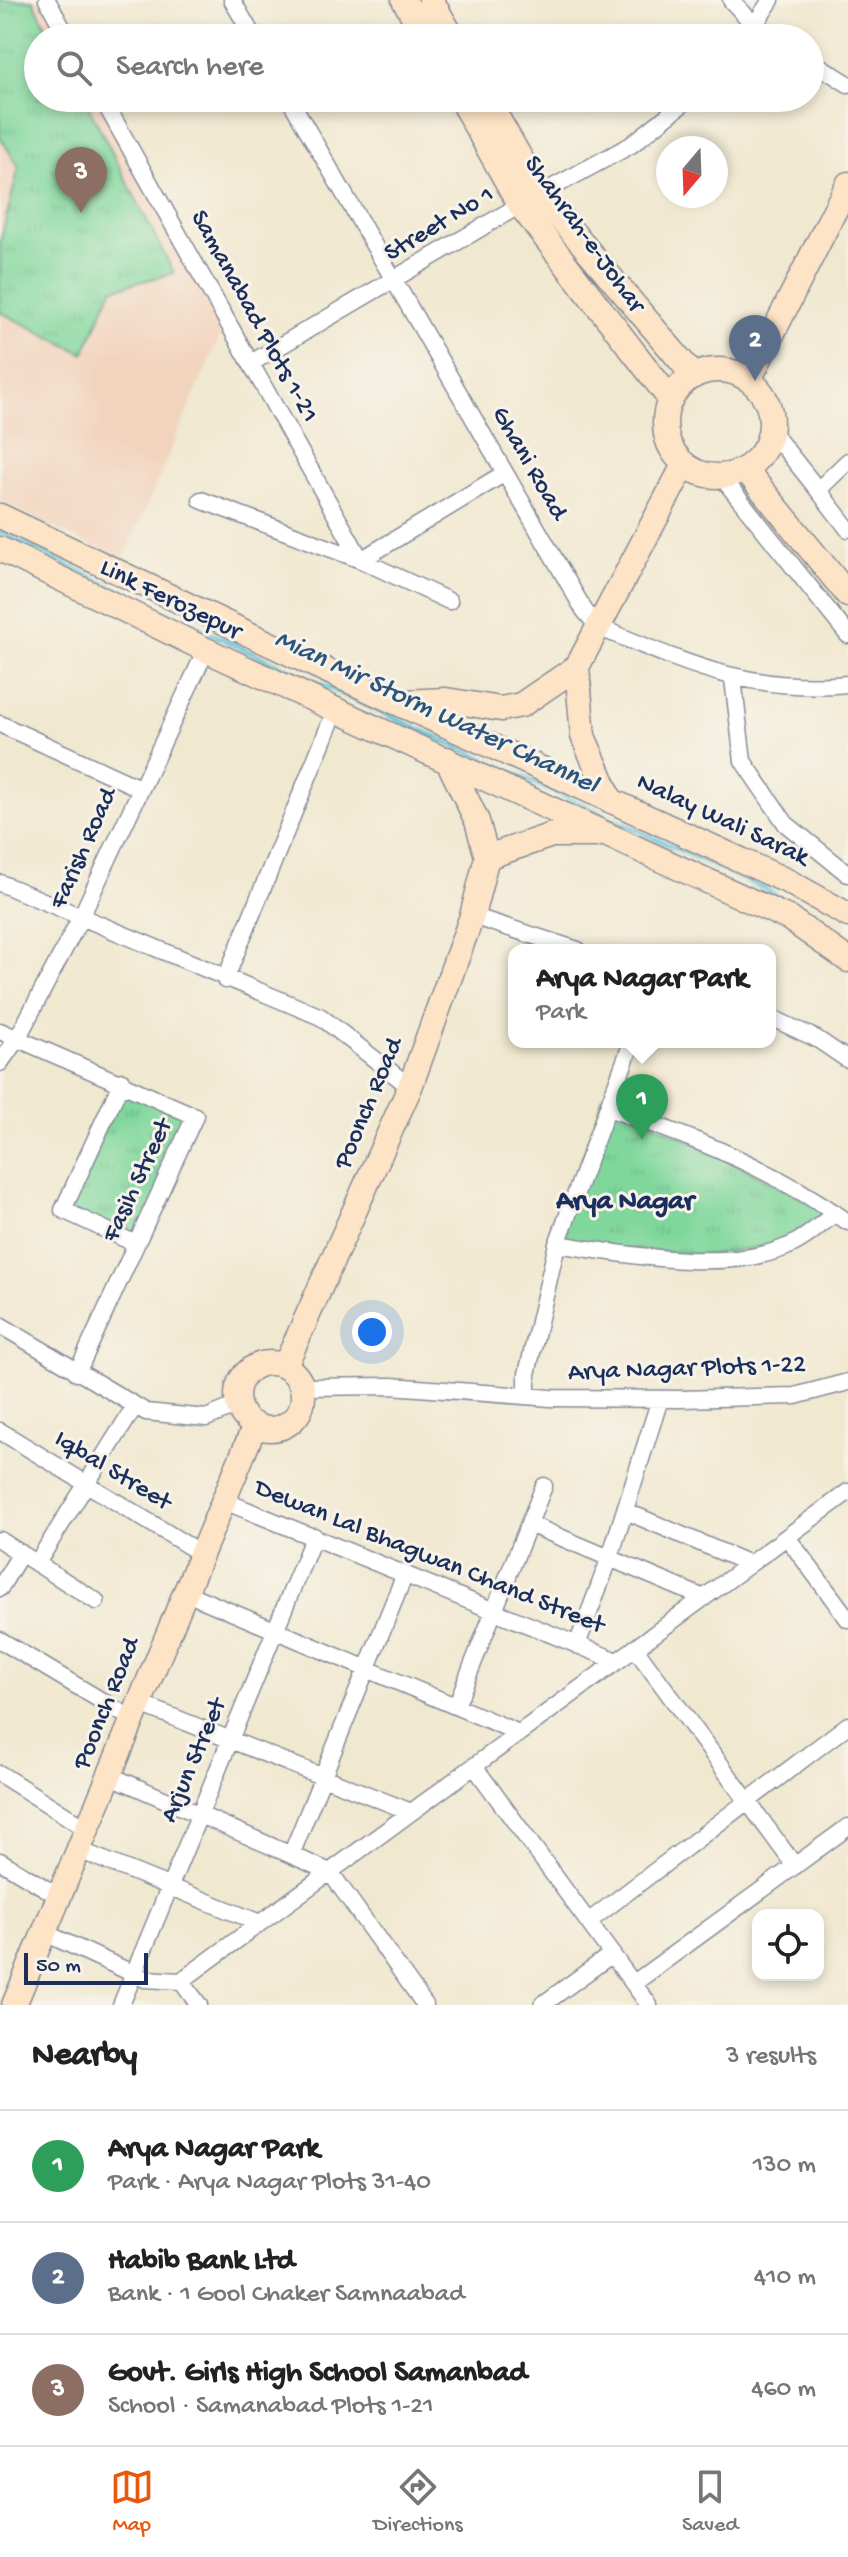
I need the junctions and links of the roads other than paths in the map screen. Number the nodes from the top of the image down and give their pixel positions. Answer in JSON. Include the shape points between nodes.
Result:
{"nodes":[{"id":1,"x":47,"y":0,"type":"edge"},
{"id":2,"x":232,"y":0,"type":"edge"},
{"id":3,"x":404,"y":0,"type":"edge"},
{"id":4,"x":431,"y":0,"type":"edge"},
{"id":5,"x":731,"y":0,"type":"edge"},
{"id":6,"x":771,"y":0,"type":"edge"},
{"id":7,"x":60,"y":24,"type":"edge"},
{"id":8,"x":246,"y":24,"type":"edge"},
{"id":9,"x":418,"y":24,"type":"edge"},
{"id":10,"x":445,"y":24,"type":"edge"},
{"id":11,"x":746,"y":24,"type":"edge"},
{"id":12,"x":756,"y":24,"type":"edge"},
{"id":13,"x":824,"y":69,"type":"edge"},
{"id":14,"x":848,"y":84,"type":"edge"},
{"id":15,"x":110,"y":112,"type":"edge"},
{"id":16,"x":297,"y":112,"type":"edge"},
{"id":17,"x":470,"y":112,"type":"edge"},
{"id":18,"x":492,"y":112,"type":"edge"},
{"id":19,"x":672,"y":112,"type":"edge"},
{"id":20,"x":848,"y":184,"type":"edge"},
{"id":21,"x":531,"y":200,"type":"junction"},
{"id":22,"x":395,"y":279,"type":"junction"},
{"id":23,"x":251,"y":363,"type":"junction"},
{"id":24,"x":693,"y":375,"type":"junction"},
{"id":25,"x":749,"y":380,"type":"junction"},
{"id":26,"x":670,"y":399,"type":"junction"},
{"id":27,"x":771,"y":431,"type":"junction"},
{"id":28,"x":848,"y":461,"type":"edge"},
{"id":29,"x":752,"y":464,"type":"junction"},
{"id":30,"x":684,"y":465,"type":"junction"},
{"id":31,"x":505,"y":473,"type":"junction"},
{"id":32,"x":721,"y":476,"type":"junction"},
{"id":33,"x":818,"y":490,"type":"junction"},
{"id":34,"x":201,"y":500,"type":"dead end"},
{"id":35,"x":0,"y":516,"type":"edge"},
{"id":36,"x":848,"y":529,"type":"edge"},
{"id":37,"x":0,"y":549,"type":"edge"},
{"id":38,"x":361,"y":560,"type":"junction"},
{"id":39,"x":848,"y":571,"type":"edge"},
{"id":40,"x":848,"y":595,"type":"edge"},
{"id":41,"x":449,"y":601,"type":"dead end"},
{"id":42,"x":598,"y":627,"type":"junction"},
{"id":43,"x":848,"y":635,"type":"edge"},
{"id":44,"x":206,"y":650,"type":"junction"},
{"id":45,"x":577,"y":667,"type":"junction"},
{"id":46,"x":733,"y":679,"type":"junction"},
{"id":47,"x":848,"y":684,"type":"edge"},
{"id":48,"x":395,"y":702,"type":"junction"},
{"id":49,"x":336,"y":709,"type":"junction"},
{"id":50,"x":0,"y":724,"type":"edge"},
{"id":51,"x":447,"y":759,"type":"junction"},
{"id":52,"x":139,"y":788,"type":"junction"},
{"id":53,"x":611,"y":801,"type":"junction"},
{"id":54,"x":617,"y":841,"type":"junction"},
{"id":55,"x":487,"y":857,"type":"junction"},
{"id":56,"x":848,"y":874,"type":"edge"},
{"id":57,"x":0,"y":883,"type":"edge"},
{"id":58,"x":848,"y":915,"type":"edge"},
{"id":59,"x":472,"y":916,"type":"junction"},
{"id":60,"x":80,"y":919,"type":"junction"},
{"id":61,"x":559,"y":944,"type":"edge"},
{"id":62,"x":848,"y":960,"type":"edge"},
{"id":63,"x":225,"y":980,"type":"junction"},
{"id":64,"x":776,"y":1020,"type":"edge"},
{"id":65,"x":0,"y":1031,"type":"edge"},
{"id":66,"x":17,"y":1039,"type":"junction"},
{"id":67,"x":630,"y":1048,"type":"edge"},
{"id":68,"x":848,"y":1060,"type":"edge"},
{"id":69,"x":0,"y":1063,"type":"edge"},
{"id":70,"x":122,"y":1081,"type":"junction"},
{"id":71,"x":410,"y":1087,"type":"junction"},
{"id":72,"x":608,"y":1108,"type":"junction"},
{"id":73,"x":841,"y":1218,"type":"edge"},
{"id":74,"x":136,"y":1244,"type":"junction"},
{"id":75,"x":557,"y":1244,"type":"junction"},
{"id":76,"x":0,"y":1325,"type":"edge"},
{"id":77,"x":285,"y":1366,"type":"junction"},
{"id":78,"x":77,"y":1373,"type":"junction"},
{"id":79,"x":848,"y":1382,"type":"edge"},
{"id":80,"x":302,"y":1387,"type":"junction"},
{"id":81,"x":527,"y":1396,"type":"junction"},
{"id":82,"x":660,"y":1399,"type":"junction"},
{"id":83,"x":238,"y":1405,"type":"junction"},
{"id":84,"x":135,"y":1406,"type":"junction"},
{"id":85,"x":255,"y":1425,"type":"junction"},
{"id":86,"x":0,"y":1431,"type":"edge"},
{"id":87,"x":86,"y":1485,"type":"junction"},
{"id":88,"x":544,"y":1486,"type":"dead end"},
{"id":89,"x":848,"y":1492,"type":"edge"},
{"id":90,"x":222,"y":1500,"type":"junction"},
{"id":91,"x":625,"y":1511,"type":"junction"},
{"id":92,"x":529,"y":1524,"type":"junction"},
{"id":93,"x":314,"y":1536,"type":"junction"},
{"id":94,"x":787,"y":1537,"type":"junction"},
{"id":95,"x":0,"y":1540,"type":"edge"},
{"id":96,"x":21,"y":1553,"type":"junction"},
{"id":97,"x":200,"y":1553,"type":"junction"},
{"id":98,"x":610,"y":1557,"type":"junction"},
{"id":99,"x":37,"y":1563,"type":"junction"},
{"id":100,"x":750,"y":1564,"type":"junction"},
{"id":101,"x":405,"y":1574,"type":"junction"},
{"id":102,"x":0,"y":1588,"type":"edge"},
{"id":103,"x":184,"y":1592,"type":"junction"},
{"id":104,"x":704,"y":1598,"type":"junction"},
{"id":105,"x":96,"y":1601,"type":"dead end"},
{"id":106,"x":494,"y":1611,"type":"junction"},
{"id":107,"x":848,"y":1619,"type":"edge"},
{"id":108,"x":275,"y":1630,"type":"junction"},
{"id":109,"x":0,"y":1640,"type":"edge"},
{"id":110,"x":577,"y":1645,"type":"junction"},
{"id":111,"x":635,"y":1648,"type":"junction"},
{"id":112,"x":617,"y":1661,"type":"junction"},
{"id":113,"x":366,"y":1668,"type":"junction"},
{"id":114,"x":456,"y":1706,"type":"junction"},
{"id":115,"x":135,"y":1711,"type":"junction"},
{"id":116,"x":848,"y":1725,"type":"edge"},
{"id":117,"x":519,"y":1733,"type":"junction"},
{"id":118,"x":230,"y":1740,"type":"junction"},
{"id":119,"x":474,"y":1766,"type":"junction"},
{"id":120,"x":0,"y":1774,"type":"edge"},
{"id":121,"x":109,"y":1775,"type":"junction"},
{"id":122,"x":322,"y":1777,"type":"junction"},
{"id":123,"x":746,"y":1803,"type":"junction"},
{"id":124,"x":411,"y":1812,"type":"junction"},
{"id":125,"x":199,"y":1813,"type":"junction"},
{"id":126,"x":848,"y":1827,"type":"edge"},
{"id":127,"x":83,"y":1840,"type":"junction"},
{"id":128,"x":291,"y":1855,"type":"junction"},
{"id":129,"x":0,"y":1861,"type":"edge"},
{"id":130,"x":795,"y":1866,"type":"junction"},
{"id":131,"x":330,"y":1872,"type":"junction"},
{"id":132,"x":168,"y":1886,"type":"junction"},
{"id":133,"x":60,"y":1897,"type":"junction"},
{"id":134,"x":588,"y":1922,"type":"junction"},
{"id":135,"x":260,"y":1923,"type":"junction"},
{"id":136,"x":45,"y":1933,"type":"junction"},
{"id":137,"x":612,"y":1954,"type":"junction"},
{"id":138,"x":134,"y":1974,"type":"junction"},
{"id":139,"x":181,"y":1981,"type":"junction"},
{"id":140,"x":634,"y":1983,"type":"junction"},
{"id":141,"x":14,"y":2005,"type":"edge"},
{"id":142,"x":121,"y":2005,"type":"edge"},
{"id":143,"x":199,"y":2005,"type":"edge"},
{"id":144,"x":425,"y":2005,"type":"edge"},
{"id":145,"x":542,"y":2005,"type":"edge"},
{"id":146,"x":649,"y":2005,"type":"edge"}],
"edges":[{"from":1,"to":7,"type":"street"},
{"from":2,"to":8,"type":"street"},
{"from":3,"to":9,"type":"main road"},
{"from":4,"to":10,"type":"main road"},
{"from":5,"to":11,"type":"street"},
{"from":6,"to":12,"type":"street"},
{"from":13,"to":14,"type":"street"},
{"from":15,"to":23,"type":"street","name":"Samanabad Plots 1-21"},
{"from":16,"to":22,"type":"street","name":"Ghani Road"},
{"from":17,"to":21,"type":"main road","name":"Shahrah-e-Johar"},
{"from":18,"to":21,"type":"main road","name":"Shahrah-e-Johar"},
{"from":19,"to":21,"type":"street","name":"Street No 1","via":[[631,145]]},
{"from":20,"to":25,"type":"main road"},
{"from":21,"to":22,"type":"street","name":"Street No 1"},
{"from":21,"to":24,"type":"main road","name":"Shahrah-e-Johar"},
{"from":21,"to":26,"type":"main road","name":"Shahrah-e-Johar"},
{"from":22,"to":23,"type":"street","name":"Street No 1"},
{"from":22,"to":31,"type":"street","name":"Ghani Road"},
{"from":23,"to":38,"type":"street","name":"Samanabad Plots 1-21"},
{"from":24,"to":25,"type":"main road","via":[[722,370]]},
{"from":24,"to":26,"type":"main road"},
{"from":25,"to":27,"type":"main road","via":[[766,403]]},
{"from":26,"to":30,"type":"main road","via":[[665,434]]},
{"from":27,"to":29,"type":"main road"},
{"from":27,"to":33,"type":"street"},
{"from":28,"to":33,"type":"street"},
{"from":29,"to":32,"type":"main road"},
{"from":29,"to":39,"type":"main road"},
{"from":29,"to":40,"type":"main road"},
{"from":30,"to":32,"type":"main road"},
{"from":30,"to":42,"type":"main road"},
{"from":31,"to":38,"type":"street"},
{"from":31,"to":42,"type":"street","name":"Ghani Road"},
{"from":32,"to":43,"type":"street"},
{"from":33,"to":36,"type":"street"},
{"from":34,"to":38,"type":"street"},
{"from":35,"to":48,"type":"main road","name":"Link Ferozepur"},
{"from":37,"to":44,"type":"main road","name":"Link Ferozepur"},
{"from":38,"to":41,"type":"street"},
{"from":42,"to":45,"type":"main road"},
{"from":42,"to":46,"type":"street"},
{"from":44,"to":49,"type":"main road","name":"Link Ferozepur"},
{"from":44,"to":52,"type":"street","name":"Farish Road"},
{"from":45,"to":48,"type":"main road","via":[[521,705],[501,709],[446,700]]},
{"from":45,"to":53,"type":"main road","via":[[583,736]]},
{"from":46,"to":47,"type":"street","via":[[785,686]]},
{"from":46,"to":56,"type":"street","via":[[743,761],[786,824]]},
{"from":48,"to":53,"type":"main road","name":"Nalay Wali Sarak"},
{"from":49,"to":51,"type":"main road","name":"Link Ferozepur"},
{"from":49,"to":63,"type":"street"},
{"from":50,"to":52,"type":"street"},
{"from":51,"to":54,"type":"main road"},
{"from":51,"to":55,"type":"main road","via":[[477,821]]},
{"from":52,"to":60,"type":"street","name":"Farish Road"},
{"from":53,"to":58,"type":"main road","name":"Nalay Wali Sarak","via":[[789,882]]},
{"from":54,"to":55,"type":"main road","via":[[586,833],[552,835]]},
{"from":54,"to":62,"type":"main road","via":[[790,919]]},
{"from":55,"to":59,"type":"main road","name":"Poonch Road"},
{"from":57,"to":60,"type":"street"},
{"from":59,"to":61,"type":"street"},
{"from":59,"to":71,"type":"main road","name":"Poonch Road"},
{"from":60,"to":63,"type":"street"},
{"from":60,"to":66,"type":"street","name":"Farish Road"},
{"from":63,"to":71,"type":"street","via":[[321,1017]]},
{"from":64,"to":68,"type":"street"},
{"from":65,"to":66,"type":"street","name":"Fasih Street"},
{"from":66,"to":69,"type":"street","name":"Farish Road"},
{"from":66,"to":70,"type":"street","name":"Fasih Street"},
{"from":67,"to":72,"type":"street"},
{"from":70,"to":74,"type":"street","name":"Fasih Street","via":[[195,1116]]},
{"from":70,"to":74,"type":"street","via":[[63,1210]]},
{"from":71,"to":77,"type":"main road","name":"Poonch Road"},
{"from":72,"to":73,"type":"street","via":[[704,1141],[781,1177]]},
{"from":72,"to":75,"type":"street"},
{"from":73,"to":75,"type":"street","via":[[784,1248],[716,1259]]},
{"from":74,"to":78,"type":"street","name":"Fasih Street"},
{"from":75,"to":81,"type":"street","via":[[527,1374]]},
{"from":76,"to":78,"type":"street"},
{"from":77,"to":80,"type":"main road"},
{"from":77,"to":83,"type":"main road","via":[[273,1363],[249,1370],[237,1392]]},
{"from":78,"to":84,"type":"street"},
{"from":79,"to":82,"type":"street","name":"Arya Nagar Plots 1-22","via":[[795,1396]]},
{"from":80,"to":81,"type":"street","name":"Arya Nagar Plots 1-22","via":[[391,1386]]},
{"from":80,"to":85,"type":"main road","via":[[295,1418],[277,1428]]},
{"from":81,"to":82,"type":"street","name":"Arya Nagar Plots 1-22"},
{"from":82,"to":91,"type":"street"},
{"from":83,"to":84,"type":"street","via":[[189,1419]]},
{"from":83,"to":85,"type":"main road"},
{"from":84,"to":87,"type":"street"},
{"from":85,"to":90,"type":"main road","name":"Poonch Road"},
{"from":86,"to":87,"type":"street","name":"Iqbal Street"},
{"from":87,"to":97,"type":"street","name":"Iqbal Street"},
{"from":87,"to":99,"type":"street"},
{"from":88,"to":92,"type":"street"},
{"from":89,"to":94,"type":"street"},
{"from":90,"to":93,"type":"street","name":"Dewan Lal Bhagwan Chand Street"},
{"from":90,"to":97,"type":"main road","name":"Poonch Road"},
{"from":91,"to":98,"type":"street"},
{"from":91,"to":100,"type":"street"},
{"from":92,"to":98,"type":"street"},
{"from":92,"to":106,"type":"street"},
{"from":93,"to":101,"type":"street","name":"Dewan Lal Bhagwan Chand Street"},
{"from":93,"to":108,"type":"street","name":"Arjun Street"},
{"from":94,"to":100,"type":"street"},
{"from":94,"to":107,"type":"street"},
{"from":95,"to":96,"type":"street"},
{"from":96,"to":99,"type":"street"},
{"from":96,"to":102,"type":"street"},
{"from":97,"to":103,"type":"main road","name":"Poonch Road"},
{"from":98,"to":104,"type":"street"},
{"from":98,"to":110,"type":"street"},
{"from":99,"to":105,"type":"street"},
{"from":100,"to":104,"type":"street"},
{"from":101,"to":106,"type":"street","name":"Dewan Lal Bhagwan Chand Street"},
{"from":101,"to":113,"type":"street"},
{"from":103,"to":108,"type":"street"},
{"from":103,"to":115,"type":"main road","name":"Poonch Road"},
{"from":104,"to":111,"type":"street"},
{"from":106,"to":110,"type":"street","name":"Dewan Lal Bhagwan Chand Street"},
{"from":106,"to":114,"type":"street"},
{"from":108,"to":113,"type":"street"},
{"from":108,"to":118,"type":"street","name":"Arjun Street"},
{"from":109,"to":115,"type":"street"},
{"from":110,"to":112,"type":"street","name":"Dewan Lal Bhagwan Chand Street"},
{"from":111,"to":112,"type":"street"},
{"from":111,"to":123,"type":"street"},
{"from":112,"to":117,"type":"street"},
{"from":113,"to":114,"type":"street"},
{"from":113,"to":122,"type":"street"},
{"from":114,"to":117,"type":"street"},
{"from":115,"to":118,"type":"street"},
{"from":115,"to":121,"type":"main road","name":"Poonch Road"},
{"from":116,"to":123,"type":"street"},
{"from":117,"to":119,"type":"street"},
{"from":118,"to":122,"type":"street"},
{"from":118,"to":125,"type":"street","name":"Arjun Street"},
{"from":119,"to":124,"type":"street"},
{"from":119,"to":134,"type":"street"},
{"from":120,"to":127,"type":"street"},
{"from":121,"to":125,"type":"street"},
{"from":121,"to":127,"type":"main road","name":"Poonch Road"},
{"from":122,"to":124,"type":"street"},
{"from":122,"to":128,"type":"street"},
{"from":123,"to":130,"type":"street"},
{"from":123,"to":134,"type":"street"},
{"from":124,"to":131,"type":"street"},
{"from":125,"to":128,"type":"street"},
{"from":125,"to":132,"type":"street","name":"Arjun Street"},
{"from":126,"to":130,"type":"street"},
{"from":127,"to":132,"type":"street"},
{"from":127,"to":133,"type":"main road","name":"Poonch Road"},
{"from":128,"to":131,"type":"street"},
{"from":129,"to":133,"type":"street"},
{"from":130,"to":140,"type":"street"},
{"from":131,"to":135,"type":"street"},
{"from":131,"to":144,"type":"street"},
{"from":132,"to":135,"type":"street"},
{"from":132,"to":138,"type":"street","name":"Arjun Street"},
{"from":133,"to":136,"type":"main road","name":"Poonch Road"},
{"from":134,"to":137,"type":"street"},
{"from":135,"to":139,"type":"street"},
{"from":136,"to":138,"type":"street"},
{"from":136,"to":141,"type":"main road","name":"Poonch Road"},
{"from":137,"to":140,"type":"street"},
{"from":137,"to":145,"type":"street"},
{"from":138,"to":139,"type":"street"},
{"from":138,"to":142,"type":"street","name":"Arjun Street"},
{"from":139,"to":143,"type":"street"},
{"from":140,"to":146,"type":"street"}]}
